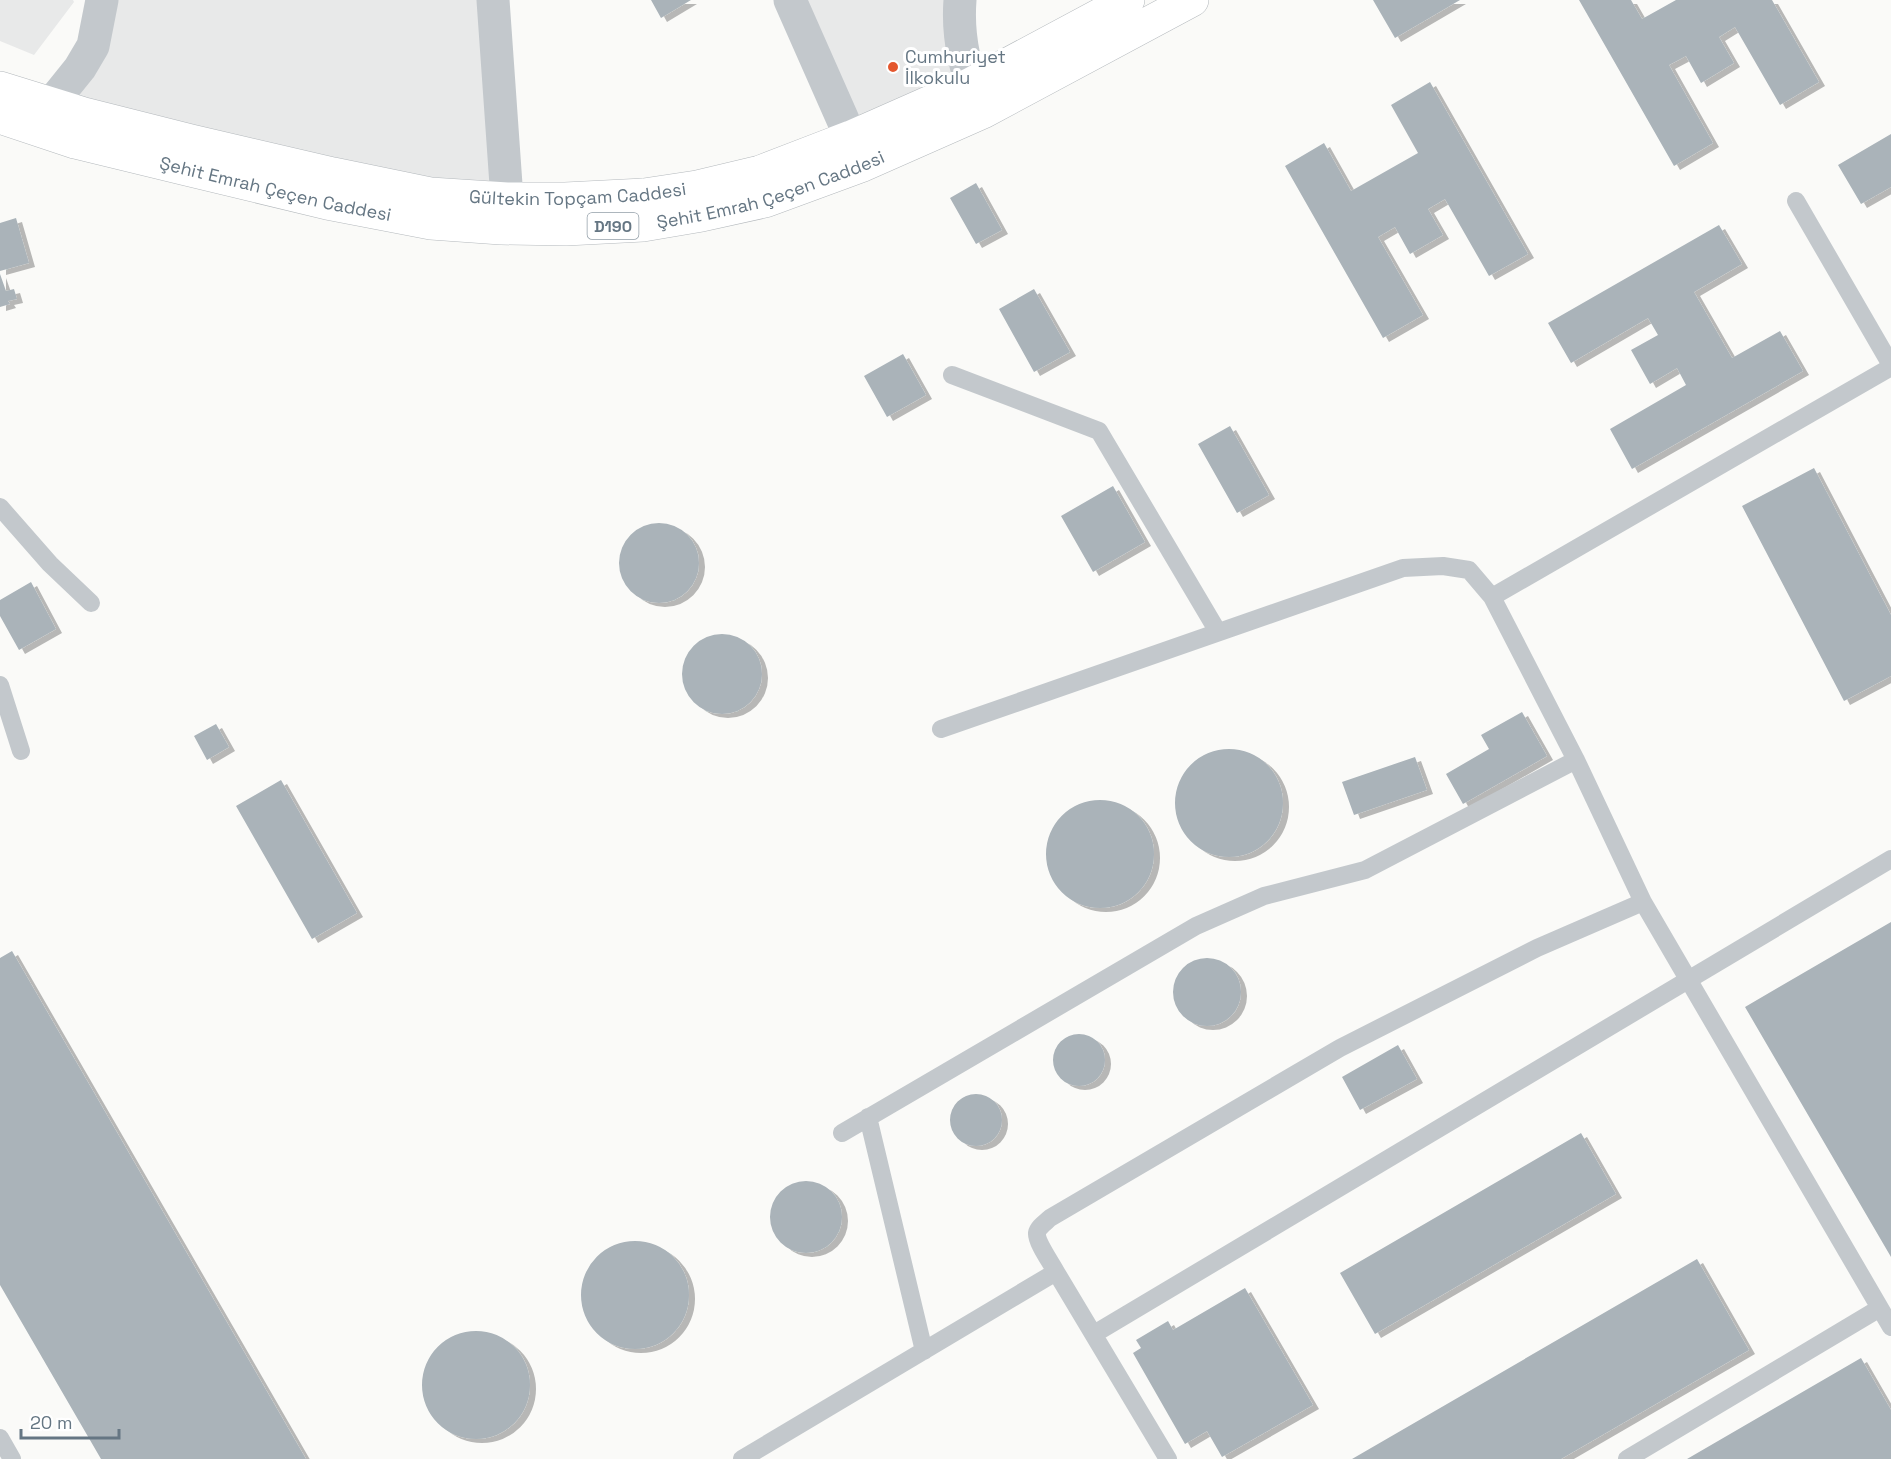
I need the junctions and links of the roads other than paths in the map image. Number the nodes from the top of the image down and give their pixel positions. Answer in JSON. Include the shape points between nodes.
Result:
{"nodes":[{"id":1,"x":102,"y":0,"type":"edge"},
{"id":2,"x":493,"y":0,"type":"edge"},
{"id":3,"x":790,"y":0,"type":"edge"},
{"id":4,"x":960,"y":0,"type":"edge"},
{"id":5,"x":1128,"y":0,"type":"edge"},
{"id":6,"x":1192,"y":0,"type":"edge"},
{"id":7,"x":0,"y":88,"type":"edge"},
{"id":8,"x":977,"y":98,"type":"junction"},
{"id":9,"x":51,"y":104,"type":"junction"},
{"id":10,"x":0,"y":117,"type":"edge"},
{"id":11,"x":857,"y":151,"type":"junction"},
{"id":12,"x":507,"y":199,"type":"junction"},
{"id":13,"x":1796,"y":201,"type":"dead end"},
{"id":14,"x":1891,"y":366,"type":"edge"},
{"id":15,"x":952,"y":375,"type":"dead end"},
{"id":16,"x":0,"y":507,"type":"edge"},
{"id":17,"x":1492,"y":597,"type":"junction"},
{"id":18,"x":91,"y":603,"type":"dead end"},
{"id":19,"x":1218,"y":632,"type":"junction"},
{"id":20,"x":0,"y":685,"type":"edge"},
{"id":21,"x":941,"y":729,"type":"dead end"},
{"id":22,"x":21,"y":751,"type":"dead end"},
{"id":23,"x":1576,"y":760,"type":"junction"},
{"id":24,"x":1891,"y":859,"type":"edge"},
{"id":25,"x":1643,"y":902,"type":"junction"},
{"id":26,"x":1688,"y":980,"type":"junction"},
{"id":27,"x":868,"y":1117,"type":"junction"},
{"id":28,"x":842,"y":1133,"type":"dead end"},
{"id":29,"x":1056,"y":1272,"type":"junction"},
{"id":30,"x":1880,"y":1308,"type":"junction"},
{"id":31,"x":1891,"y":1327,"type":"edge"},
{"id":32,"x":1094,"y":1334,"type":"junction"},
{"id":33,"x":924,"y":1351,"type":"junction"},
{"id":34,"x":0,"y":1438,"type":"edge"},
{"id":35,"x":12,"y":1459,"type":"edge"},
{"id":36,"x":742,"y":1459,"type":"edge"},
{"id":37,"x":1168,"y":1459,"type":"edge"},
{"id":38,"x":1627,"y":1459,"type":"edge"}],
"edges":[{"from":1,"to":9,"type":"street","via":[[93,46]]},
{"from":2,"to":12,"type":"street"},
{"from":3,"to":11,"type":"street"},
{"from":4,"to":8,"type":"street","via":[[962,50]]},
{"from":5,"to":8,"type":"highway","name":"Gültekin Topçam Caddesi","number":"D190"},
{"from":6,"to":8,"type":"highway","number":"D190"},
{"from":7,"to":9,"type":"highway","name":"Gültekin Topçam Caddesi","number":"D190"},
{"from":8,"to":11,"type":"highway","name":"Gültekin Topçam Caddesi","number":"D190"},
{"from":9,"to":12,"type":"highway","name":"Gültekin Topçam Caddesi","number":"D190","via":[[376,183],[430,194]]},
{"from":10,"to":11,"type":"highway","name":"Şehit Emrah Çeçen Caddesi","number":"D190","via":[[75,142],[327,203],[431,224],[501,228],[643,225],[702,215],[765,201]]},
{"from":11,"to":12,"type":"highway","name":"Gültekin Topçam Caddesi","number":"D190","via":[[644,195]]},
{"from":13,"to":14,"type":"lane"},
{"from":14,"to":17,"type":"lane"},
{"from":15,"to":19,"type":"lane","via":[[1099,430]]},
{"from":16,"to":18,"type":"lane"},
{"from":17,"to":19,"type":"lane","via":[[1469,570],[1443,566],[1403,568]]},
{"from":17,"to":23,"type":"lane"},
{"from":19,"to":21,"type":"lane"},
{"from":20,"to":22,"type":"lane"},
{"from":23,"to":25,"type":"lane"},
{"from":23,"to":27,"type":"lane","via":[[1365,870],[1264,896],[1196,926]]},
{"from":24,"to":26,"type":"lane"},
{"from":25,"to":26,"type":"lane"},
{"from":25,"to":29,"type":"lane","via":[[1537,948],[1340,1048],[1050,1218],[1037,1234]]},
{"from":26,"to":30,"type":"lane"},
{"from":26,"to":32,"type":"lane"},
{"from":27,"to":28,"type":"lane"},
{"from":27,"to":33,"type":"lane"},
{"from":29,"to":32,"type":"lane"},
{"from":29,"to":33,"type":"lane"},
{"from":30,"to":31,"type":"lane"},
{"from":30,"to":38,"type":"lane"},
{"from":32,"to":37,"type":"lane"},
{"from":33,"to":36,"type":"lane"},
{"from":34,"to":35,"type":"lane"}]}
